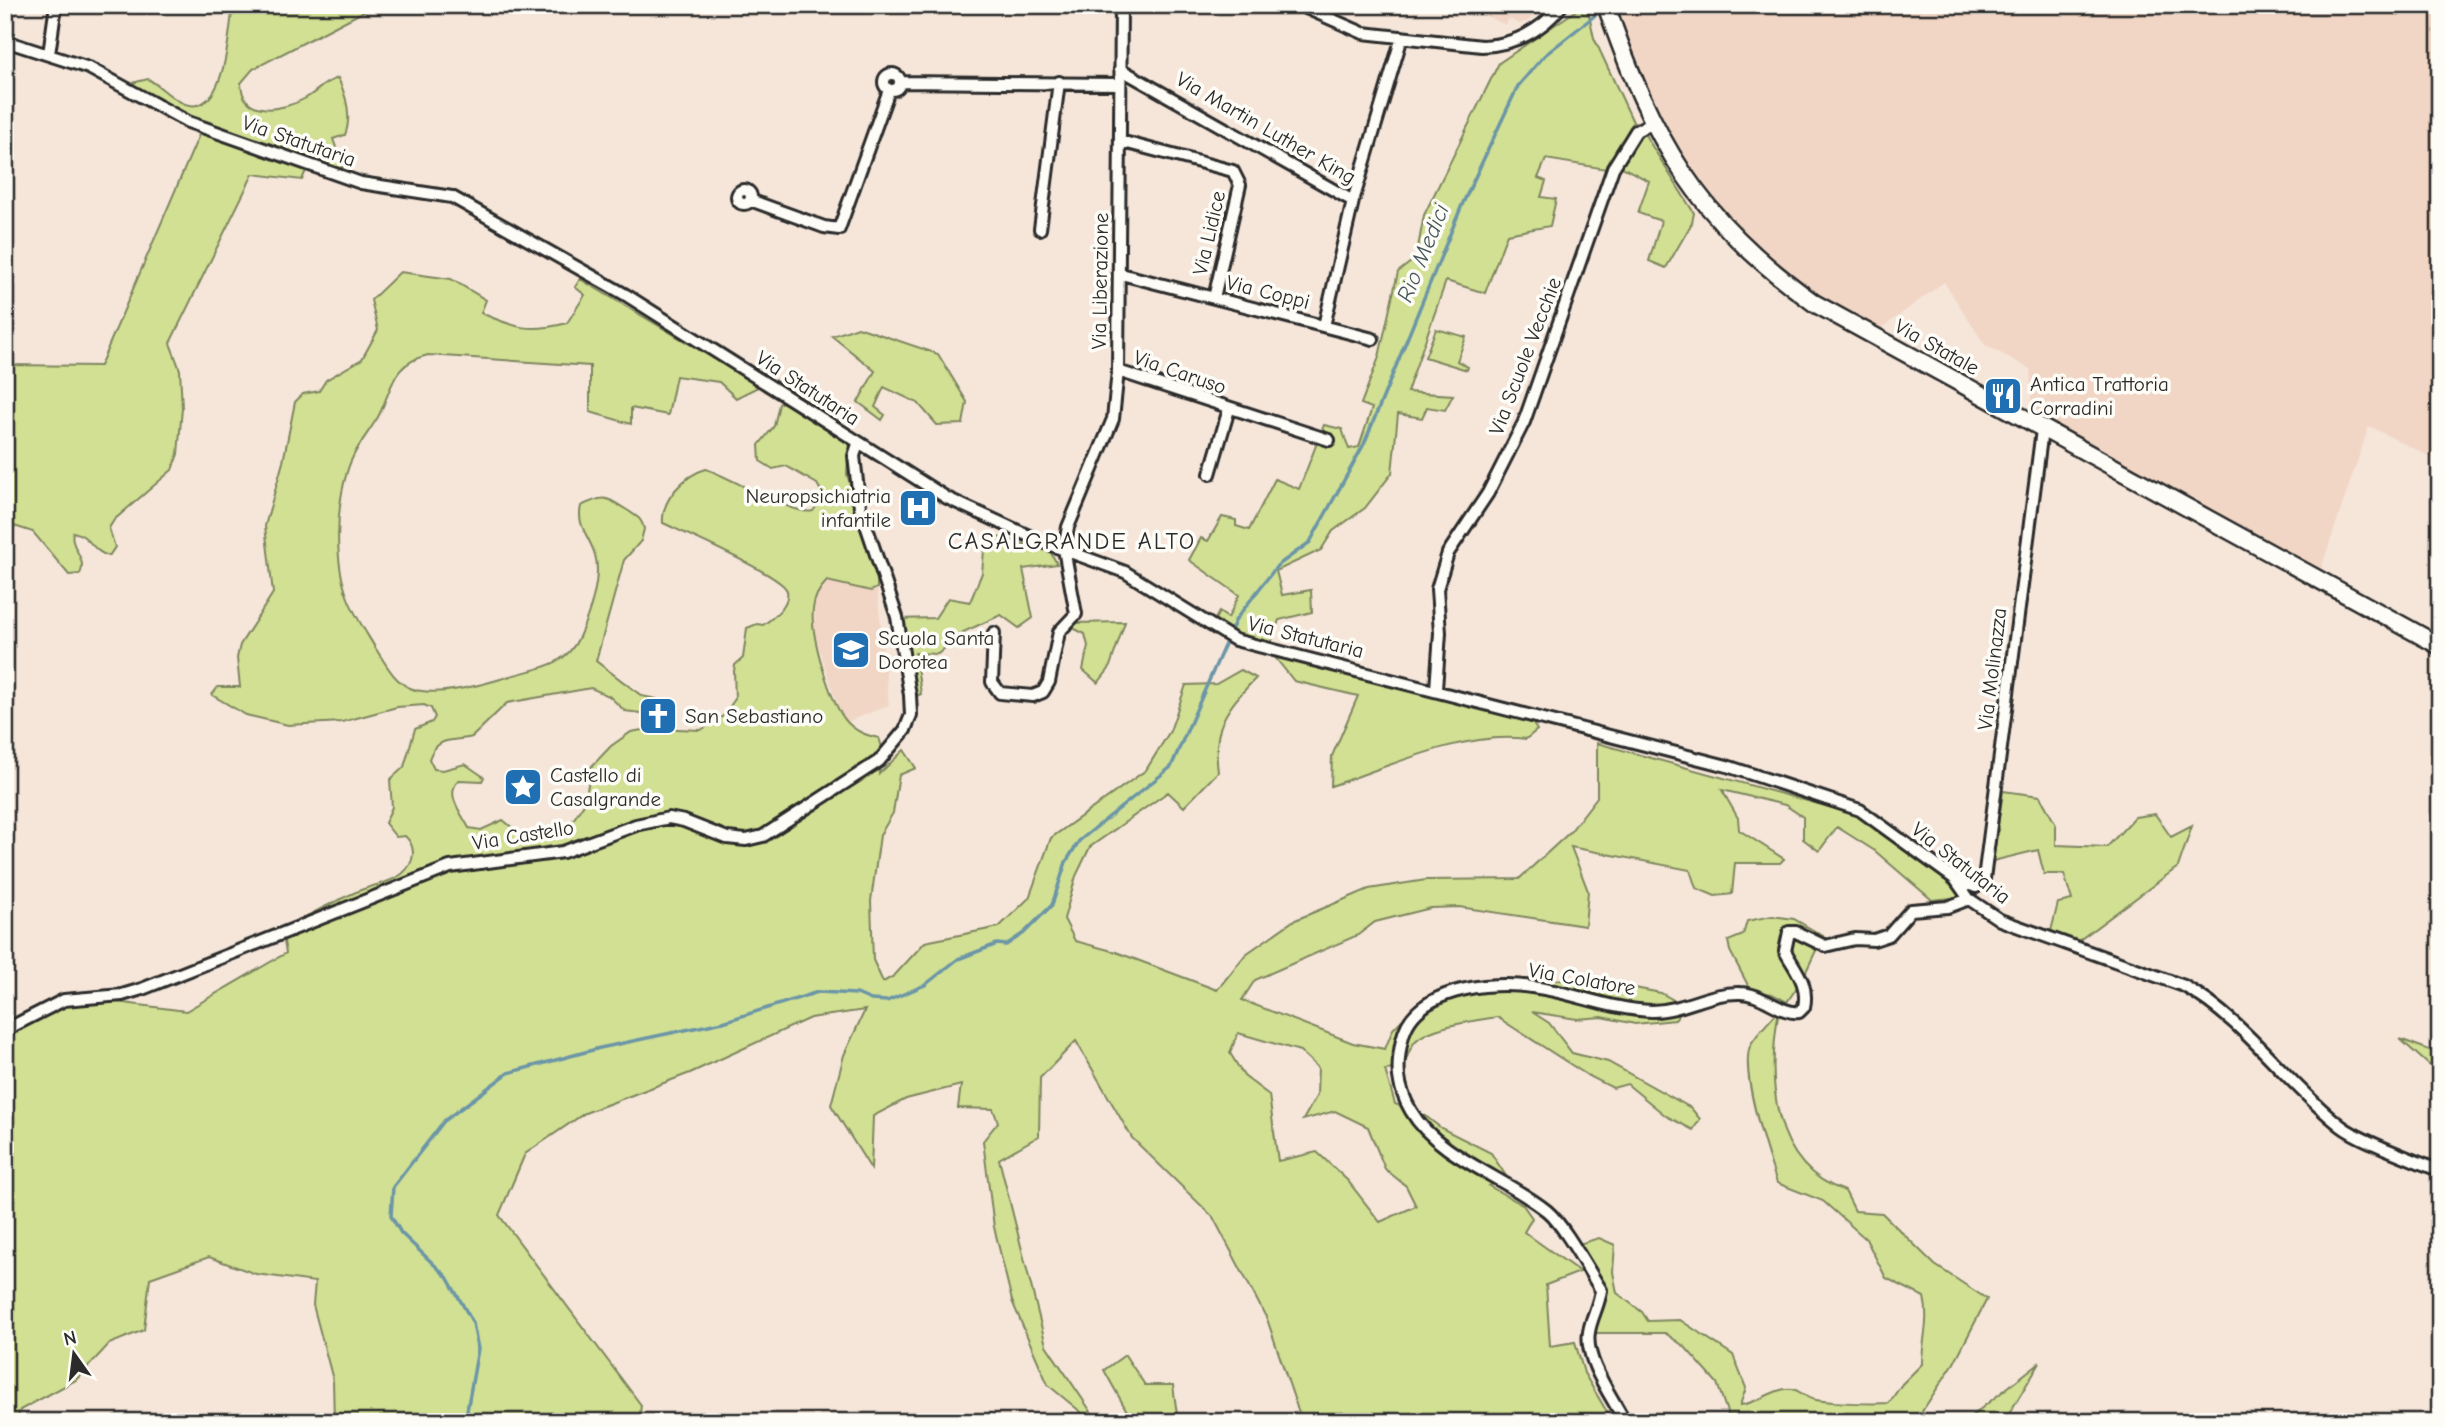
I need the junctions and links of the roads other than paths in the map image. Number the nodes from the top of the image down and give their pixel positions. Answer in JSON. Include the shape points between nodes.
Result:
{"nodes":[{"id":1,"x":56,"y":5,"type":"edge"},
{"id":2,"x":1121,"y":5,"type":"edge"},
{"id":3,"x":1299,"y":5,"type":"edge"},
{"id":4,"x":1562,"y":5,"type":"edge"},
{"id":5,"x":1606,"y":8,"type":"edge"},
{"id":6,"x":1402,"y":37,"type":"junction"},
{"id":7,"x":5,"y":41,"type":"edge"},
{"id":8,"x":49,"y":54,"type":"junction"},
{"id":9,"x":1121,"y":69,"type":"junction"},
{"id":10,"x":1059,"y":82,"type":"junction"},
{"id":11,"x":1119,"y":83,"type":"junction"},
{"id":12,"x":1651,"y":123,"type":"junction"},
{"id":13,"x":1120,"y":141,"type":"junction"},
{"id":14,"x":750,"y":200,"type":"dead end"},
{"id":15,"x":1353,"y":201,"type":"junction"},
{"id":16,"x":1040,"y":229,"type":"dead end"},
{"id":17,"x":1121,"y":274,"type":"junction"},
{"id":18,"x":1214,"y":298,"type":"junction"},
{"id":19,"x":1324,"y":326,"type":"junction"},
{"id":20,"x":1373,"y":339,"type":"dead end"},
{"id":21,"x":1118,"y":371,"type":"junction"},
{"id":22,"x":1229,"y":409,"type":"junction"},
{"id":23,"x":2042,"y":430,"type":"junction"},
{"id":24,"x":1329,"y":440,"type":"dead end"},
{"id":25,"x":858,"y":444,"type":"junction"},
{"id":26,"x":1210,"y":474,"type":"dead end"},
{"id":27,"x":1064,"y":549,"type":"junction"},
{"id":28,"x":994,"y":633,"type":"dead end"},
{"id":29,"x":2440,"y":646,"type":"edge"},
{"id":30,"x":1436,"y":689,"type":"junction"},
{"id":31,"x":1955,"y":879,"type":"junction"},
{"id":32,"x":1969,"y":899,"type":"junction"},
{"id":33,"x":5,"y":1030,"type":"edge"},
{"id":34,"x":2440,"y":1171,"type":"edge"},
{"id":35,"x":1625,"y":1422,"type":"edge"}],
"edges":[{"from":1,"to":8,"type":"street"},
{"from":2,"to":9,"type":"street","name":"Via Liberazione"},
{"from":3,"to":6,"type":"street","via":[[1363,33]]},
{"from":4,"to":6,"type":"street","via":[[1541,27],[1500,45]]},
{"from":5,"to":12,"type":"main road","name":"Via Statale"},
{"from":6,"to":15,"type":"street","name":"Via Martin Luther King"},
{"from":7,"to":8,"type":"street","name":"Via Statutaria"},
{"from":8,"to":25,"type":"street","name":"Via Statutaria","via":[[89,68],[188,122],[361,183],[452,197],[626,295]]},
{"from":9,"to":11,"type":"street","name":"Via Liberazione"},
{"from":9,"to":15,"type":"street","name":"Via Martin Luther King"},
{"from":10,"to":11,"type":"street"},
{"from":10,"to":14,"type":"street","via":[[900,82],[889,90],[839,229]]},
{"from":10,"to":16,"type":"street"},
{"from":11,"to":13,"type":"street","name":"Via Liberazione"},
{"from":12,"to":23,"type":"main road","name":"Via Statale","via":[[1699,197],[1782,280],[1814,303]]},
{"from":12,"to":30,"type":"street","name":"Via Scuole Vecchie","via":[[1636,131],[1613,168],[1524,422],[1488,493],[1448,553],[1437,589]]},
{"from":13,"to":17,"type":"street","name":"Via Liberazione"},
{"from":13,"to":18,"type":"street","name":"Via Lidice","via":[[1238,176],[1240,185]]},
{"from":15,"to":19,"type":"street","name":"Via Coppi"},
{"from":17,"to":18,"type":"street","name":"Via Coppi"},
{"from":17,"to":21,"type":"street","name":"Via Liberazione"},
{"from":18,"to":19,"type":"street","name":"Via Coppi"},
{"from":19,"to":20,"type":"street","name":"Via Coppi"},
{"from":21,"to":22,"type":"street","name":"Via Caruso"},
{"from":21,"to":27,"type":"street","name":"Via Liberazione","via":[[1113,419],[1068,527]]},
{"from":22,"to":24,"type":"street","name":"Via Caruso"},
{"from":22,"to":26,"type":"street","name":"Via Caruso"},
{"from":23,"to":29,"type":"main road","name":"Via Statale"},
{"from":23,"to":31,"type":"street","name":"Via Molinazza","via":[[1984,879],[1976,887]]},
{"from":25,"to":27,"type":"street","name":"Via Statutaria","via":[[949,500]]},
{"from":25,"to":33,"type":"street","name":"Via Castello","via":[[854,456],[860,507],[897,617],[911,705],[901,737],[874,766],[763,836],[736,840],[669,818],[563,852],[450,867],[131,993],[64,1000]]},
{"from":27,"to":28,"type":"street","via":[[1076,614],[1059,632],[1043,692],[1033,696],[1000,693],[992,682]]},
{"from":27,"to":30,"type":"street","name":"Via Statutaria","via":[[1125,572],[1235,640]]},
{"from":30,"to":31,"type":"street","name":"Via Statutaria","via":[[1727,766],[1860,810]]},
{"from":31,"to":32,"type":"street","name":"Via Statutaria"},
{"from":32,"to":34,"type":"street","name":"Via Statutaria","via":[[2000,920],[2202,996],[2343,1128]]},
{"from":32,"to":35,"type":"street","name":"Via Colatore","via":[[1948,907],[1912,910],[1889,935],[1874,940],[1825,946],[1789,932],[1785,951],[1805,990],[1804,1007],[1799,1012],[1738,993],[1681,1009],[1651,1011],[1532,986],[1503,986],[1445,994],[1412,1016],[1396,1067],[1401,1092],[1413,1115],[1450,1150],[1550,1213],[1601,1290],[1588,1333],[1593,1360]]}]}
